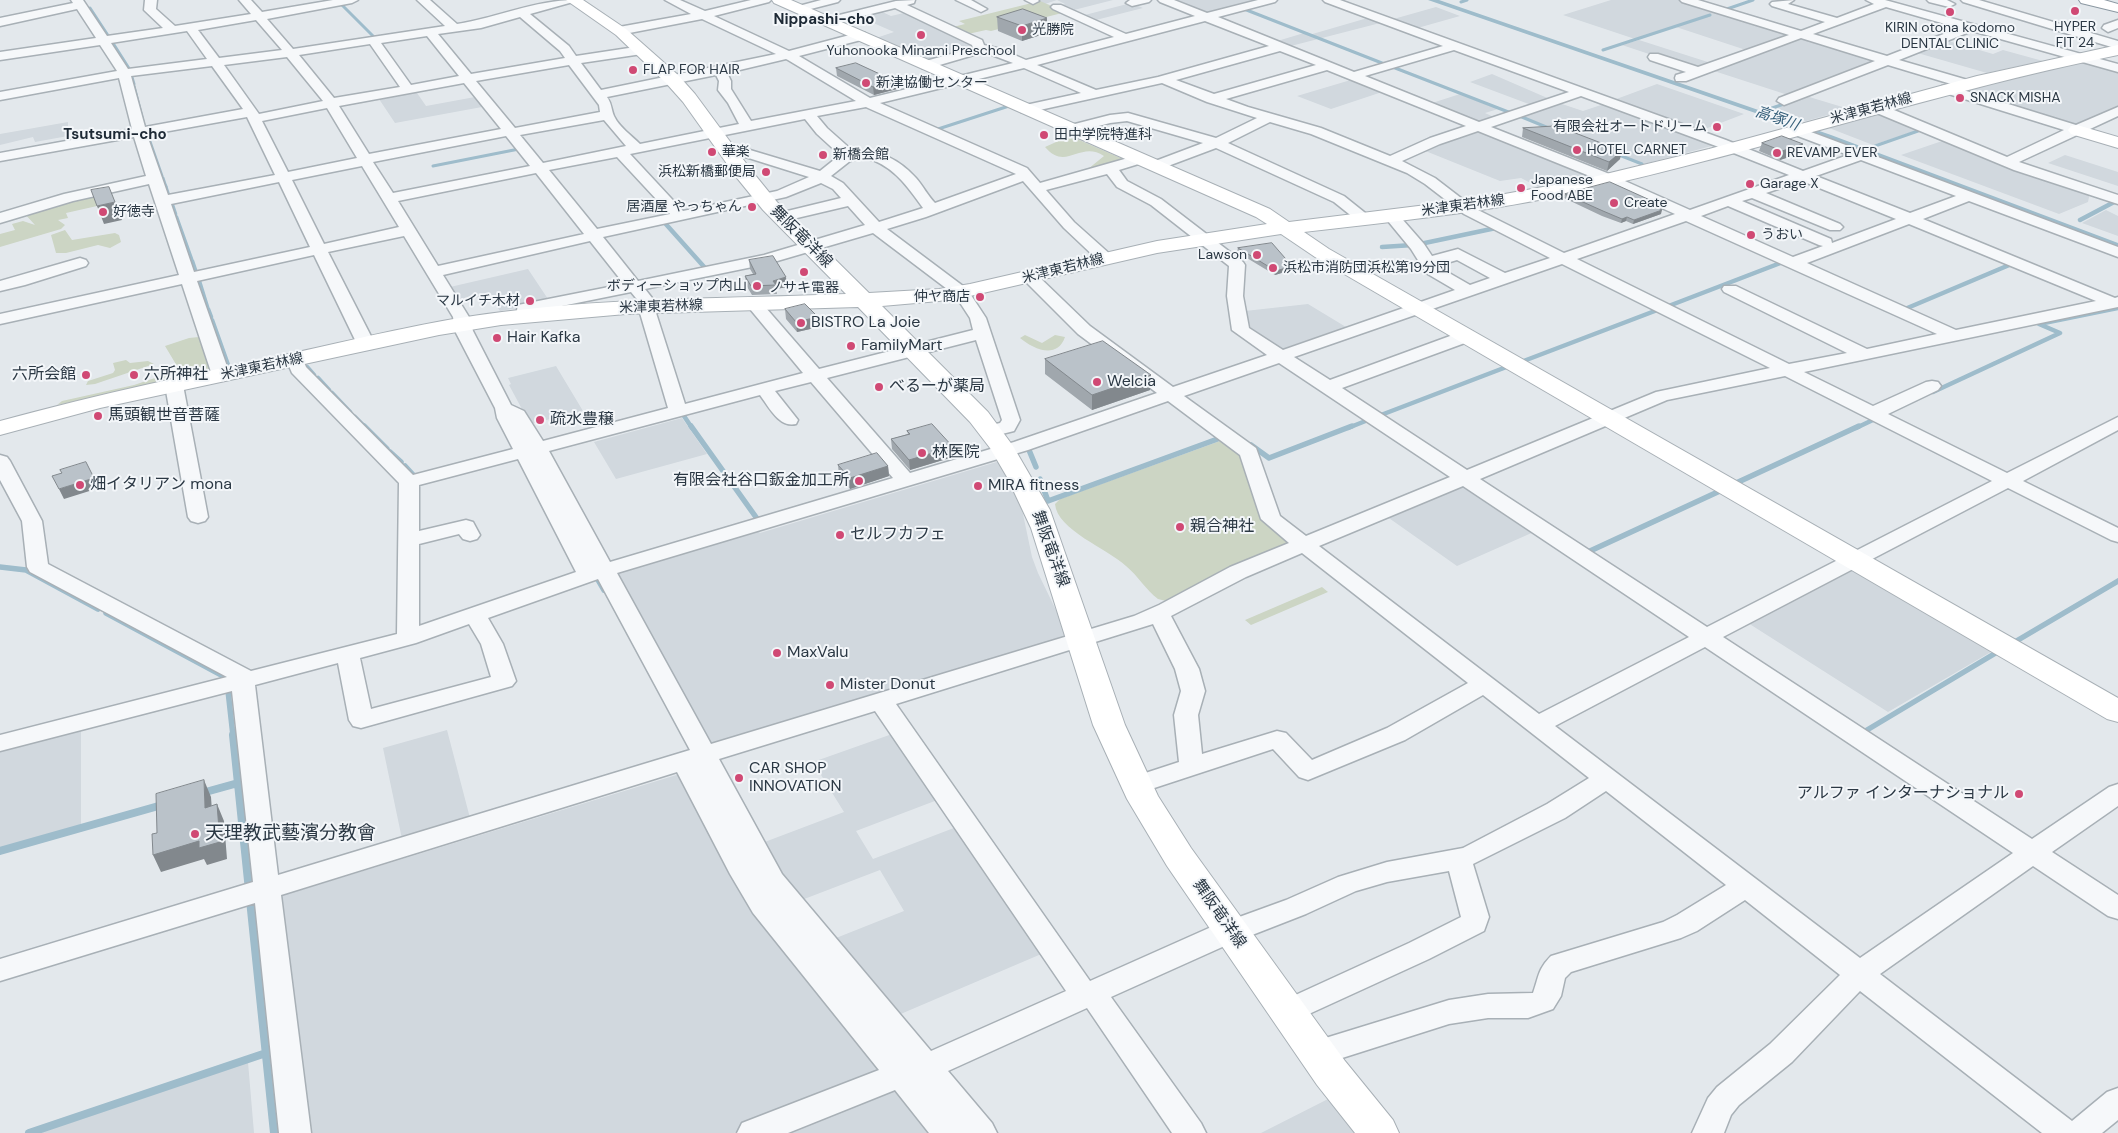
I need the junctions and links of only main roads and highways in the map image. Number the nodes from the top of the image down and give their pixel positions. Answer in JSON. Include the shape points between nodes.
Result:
{"nodes":[{"id":1,"x":574,"y":0,"type":"edge"},
{"id":2,"x":779,"y":0,"type":"edge"},
{"id":3,"x":2086,"y":0,"type":"edge"},
{"id":4,"x":2118,"y":8,"type":"edge"},
{"id":5,"x":2118,"y":50,"type":"edge"},
{"id":6,"x":2077,"y":130,"type":"road end"},
{"id":7,"x":2118,"y":143,"type":"edge"},
{"id":8,"x":1285,"y":228,"type":"junction"},
{"id":9,"x":863,"y":299,"type":"junction"},
{"id":10,"x":0,"y":428,"type":"edge"},
{"id":11,"x":2118,"y":712,"type":"edge"},
{"id":12,"x":1379,"y":1133,"type":"edge"}],
"edges":[{"from":1,"to":9,"type":"main road","name":"舞阪竜洋線","via":[[619,31],[672,79],[763,198]]},
{"from":2,"to":8,"type":"main road","via":[[1255,210]]},
{"from":3,"to":4,"type":"main road"},
{"from":5,"to":8,"type":"main road","name":"米津東若林線","via":[[1966,84],[1542,194]]},
{"from":6,"to":7,"type":"main road"},
{"from":8,"to":9,"type":"main road","name":"米津東若林線","via":[[1204,238],[961,292]]},
{"from":8,"to":11,"type":"main road","via":[[1317,250]]},
{"from":9,"to":10,"type":"main road","name":"米津東若林線","via":[[524,315],[462,324],[81,406]]},
{"from":9,"to":12,"type":"main road","name":"舞阪竜洋線","via":[[967,404],[997,441],[1029,493],[1044,528],[1109,725],[1136,785],[1166,837],[1232,932],[1317,1053]]}]}
